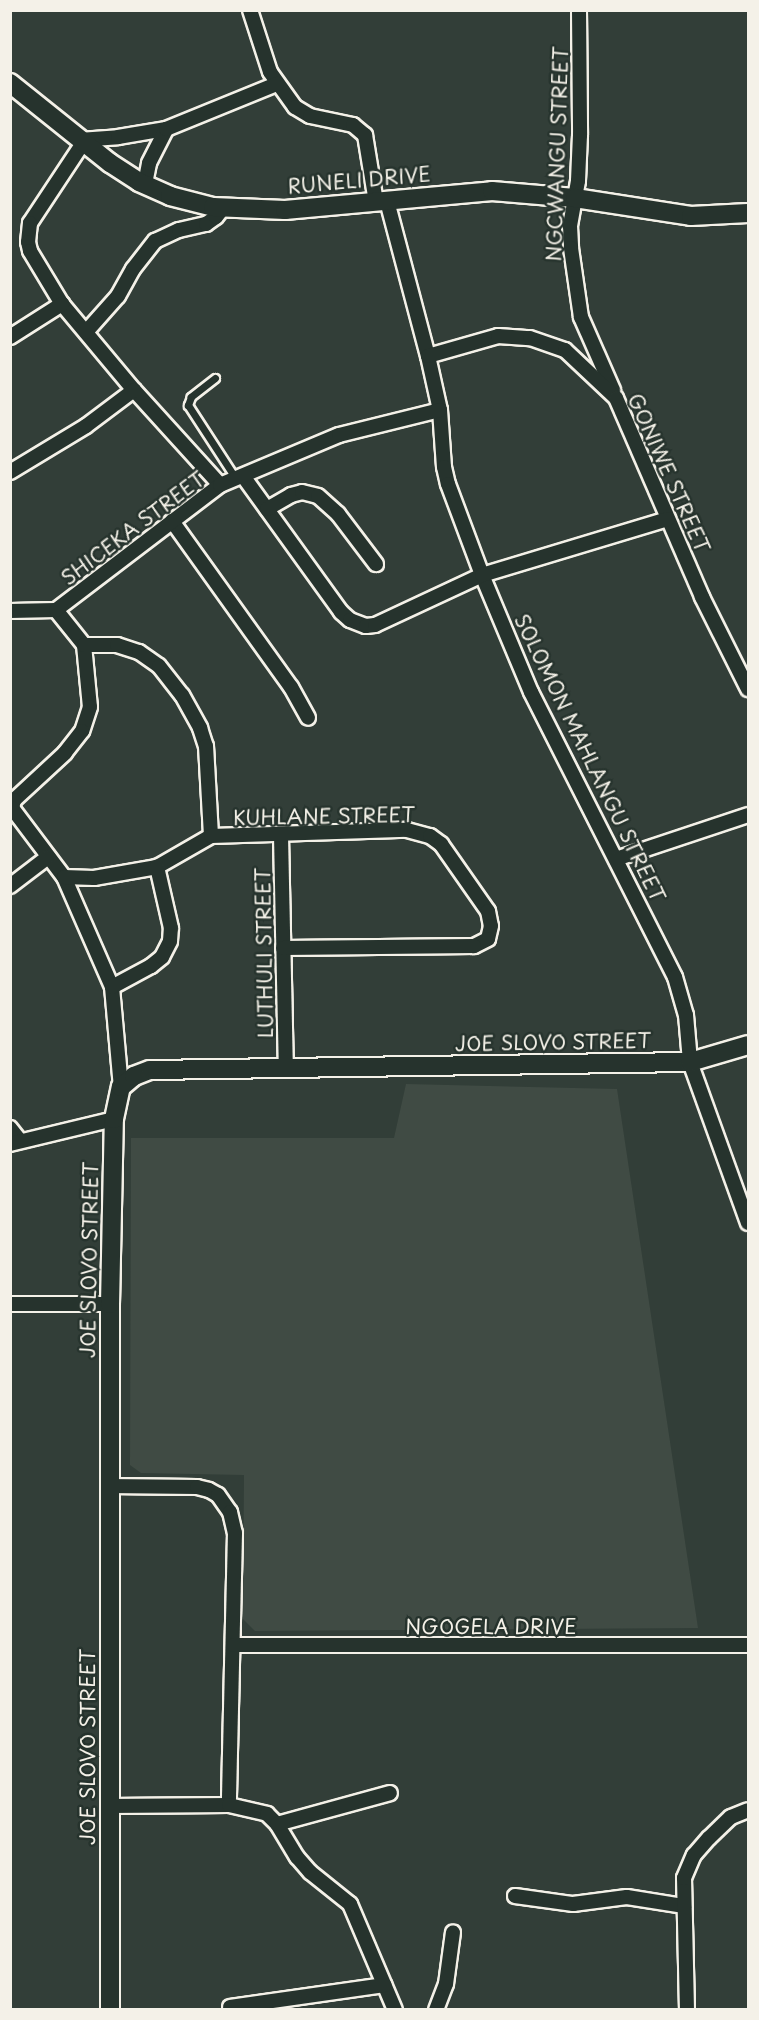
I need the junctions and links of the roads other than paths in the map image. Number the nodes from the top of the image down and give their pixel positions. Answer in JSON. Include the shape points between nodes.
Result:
{"nodes":[{"id":1,"x":250,"y":10,"type":"edge"},
{"id":2,"x":579,"y":10,"type":"edge"},
{"id":3,"x":10,"y":83,"type":"edge"},
{"id":4,"x":277,"y":84,"type":"junction"},
{"id":5,"x":166,"y":129,"type":"junction"},
{"id":6,"x":81,"y":141,"type":"junction"},
{"id":7,"x":145,"y":184,"type":"junction"},
{"id":8,"x":576,"y":198,"type":"junction"},
{"id":9,"x":381,"y":202,"type":"junction"},
{"id":10,"x":223,"y":208,"type":"junction"},
{"id":11,"x":748,"y":213,"type":"edge"},
{"id":12,"x":62,"y":304,"type":"junction"},
{"id":13,"x":86,"y":332,"type":"junction"},
{"id":14,"x":10,"y":337,"type":"edge"},
{"id":15,"x":428,"y":356,"type":"junction"},
{"id":16,"x":215,"y":378,"type":"dead end"},
{"id":17,"x":134,"y":390,"type":"junction"},
{"id":18,"x":616,"y":398,"type":"junction"},
{"id":19,"x":440,"y":410,"type":"junction"},
{"id":20,"x":10,"y":472,"type":"edge"},
{"id":21,"x":240,"y":477,"type":"junction"},
{"id":22,"x":220,"y":484,"type":"junction"},
{"id":23,"x":267,"y":509,"type":"junction"},
{"id":24,"x":668,"y":519,"type":"junction"},
{"id":25,"x":172,"y":520,"type":"junction"},
{"id":26,"x":376,"y":564,"type":"dead end"},
{"id":27,"x":482,"y":575,"type":"junction"},
{"id":28,"x":56,"y":610,"type":"junction"},
{"id":29,"x":10,"y":611,"type":"edge"},
{"id":30,"x":84,"y":645,"type":"junction"},
{"id":31,"x":748,"y":689,"type":"edge"},
{"id":32,"x":308,"y":718,"type":"dead end"},
{"id":33,"x":748,"y":816,"type":"edge"},
{"id":34,"x":211,"y":836,"type":"junction"},
{"id":35,"x":281,"y":836,"type":"junction"},
{"id":36,"x":48,"y":857,"type":"junction"},
{"id":37,"x":616,"y":860,"type":"junction"},
{"id":38,"x":157,"y":867,"type":"junction"},
{"id":39,"x":64,"y":877,"type":"junction"},
{"id":40,"x":10,"y":886,"type":"edge"},
{"id":41,"x":283,"y":948,"type":"junction"},
{"id":42,"x":112,"y":987,"type":"junction"},
{"id":43,"x":748,"y":1045,"type":"edge"},
{"id":44,"x":690,"y":1062,"type":"junction"},
{"id":45,"x":286,"y":1068,"type":"junction"},
{"id":46,"x":121,"y":1087,"type":"junction"},
{"id":47,"x":114,"y":1119,"type":"junction"},
{"id":48,"x":10,"y":1128,"type":"edge"},
{"id":49,"x":15,"y":1143,"type":"edge"},
{"id":50,"x":748,"y":1222,"type":"edge"},
{"id":51,"x":10,"y":1304,"type":"edge"},
{"id":52,"x":110,"y":1304,"type":"junction"},
{"id":53,"x":108,"y":1486,"type":"junction"},
{"id":54,"x":234,"y":1645,"type":"junction"},
{"id":55,"x":748,"y":1645,"type":"edge"},
{"id":56,"x":390,"y":1793,"type":"dead end"},
{"id":57,"x":229,"y":1805,"type":"junction"},
{"id":58,"x":109,"y":1806,"type":"junction"},
{"id":59,"x":748,"y":1810,"type":"edge"},
{"id":60,"x":278,"y":1824,"type":"junction"},
{"id":61,"x":515,"y":1896,"type":"dead end"},
{"id":62,"x":684,"y":1906,"type":"junction"},
{"id":63,"x":453,"y":1932,"type":"dead end"},
{"id":64,"x":384,"y":1985,"type":"junction"},
{"id":65,"x":230,"y":2007,"type":"dead end"},
{"id":66,"x":110,"y":2010,"type":"edge"},
{"id":67,"x":395,"y":2010,"type":"edge"},
{"id":68,"x":436,"y":2010,"type":"edge"},
{"id":69,"x":687,"y":2010,"type":"edge"}],
"edges":[{"from":1,"to":4,"type":"street"},
{"from":2,"to":8,"type":"street","name":"NGCWANGU STREET"},
{"from":3,"to":6,"type":"street","name":"RUNELI DRIVE"},
{"from":4,"to":5,"type":"street"},
{"from":4,"to":9,"type":"street","name":"SOLOMON MAHLANGU STREET","via":[[302,113],[361,130],[368,143]]},
{"from":5,"to":6,"type":"street"},
{"from":5,"to":7,"type":"street","via":[[152,157]]},
{"from":6,"to":7,"type":"street","name":"RUNELI DRIVE"},
{"from":6,"to":12,"type":"street","via":[[27,231],[35,263]]},
{"from":7,"to":10,"type":"street","name":"RUNELI DRIVE","via":[[193,203]]},
{"from":8,"to":9,"type":"street","name":"RUNELI DRIVE","via":[[492,191]]},
{"from":8,"to":11,"type":"street","name":"RUNELI DRIVE","via":[[691,216]]},
{"from":8,"to":18,"type":"street","name":"NGCWANGU STREET","via":[[570,238],[581,316]]},
{"from":9,"to":10,"type":"street","name":"RUNELI DRIVE","via":[[285,210]]},
{"from":9,"to":15,"type":"street","name":"SOLOMON MAHLANGU STREET"},
{"from":10,"to":13,"type":"street","via":[[206,224],[155,241],[118,296]]},
{"from":12,"to":13,"type":"street"},
{"from":12,"to":14,"type":"street"},
{"from":13,"to":17,"type":"street"},
{"from":15,"to":18,"type":"street","name":"GONIWE STREET","via":[[498,336],[530,338],[565,350]]},
{"from":15,"to":19,"type":"street","name":"SOLOMON MAHLANGU STREET"},
{"from":16,"to":21,"type":"lane","via":[[191,397],[188,405]]},
{"from":17,"to":20,"type":"street","via":[[86,426]]},
{"from":17,"to":22,"type":"street"},
{"from":18,"to":24,"type":"street","name":"GONIWE STREET"},
{"from":19,"to":21,"type":"street","name":"SHICEKA STREET","via":[[339,435]]},
{"from":19,"to":27,"type":"street","name":"SOLOMON MAHLANGU STREET","via":[[444,467]]},
{"from":21,"to":22,"type":"street","name":"SHICEKA STREET"},
{"from":21,"to":23,"type":"street"},
{"from":22,"to":25,"type":"street","name":"SHICEKA STREET"},
{"from":23,"to":26,"type":"street","via":[[302,492],[318,496],[338,514]]},
{"from":23,"to":27,"type":"street","via":[[341,612],[357,624],[375,625]]},
{"from":24,"to":27,"type":"street"},
{"from":24,"to":31,"type":"street","name":"GONIWE STREET"},
{"from":25,"to":28,"type":"street","name":"SHICEKA STREET"},
{"from":25,"to":32,"type":"street","via":[[291,687]]},
{"from":27,"to":37,"type":"street","name":"SOLOMON MAHLANGU STREET","via":[[531,692]]},
{"from":28,"to":29,"type":"street","name":"SHICEKA STREET"},
{"from":28,"to":30,"type":"street"},
{"from":30,"to":34,"type":"street","via":[[117,645],[139,652],[159,666],[182,695],[206,746]]},
{"from":30,"to":36,"type":"street","via":[[90,708],[82,731],[12,805],[15,816]]},
{"from":33,"to":37,"type":"street"},
{"from":34,"to":35,"type":"street","name":"KUHLANE STREET"},
{"from":34,"to":38,"type":"street"},
{"from":35,"to":41,"type":"street","name":"LUTHULI STREET"},
{"from":35,"to":41,"type":"street","name":"KUHLANE STREET","via":[[407,830],[430,836],[441,844],[488,911],[491,926],[488,939],[468,946]]},
{"from":36,"to":39,"type":"street"},
{"from":36,"to":40,"type":"street"},
{"from":37,"to":44,"type":"street","name":"SOLOMON MAHLANGU STREET","via":[[675,977],[686,1015]]},
{"from":38,"to":39,"type":"street","via":[[94,878]]},
{"from":38,"to":42,"type":"street","via":[[171,928],[170,941],[162,957],[151,966]]},
{"from":39,"to":42,"type":"street"},
{"from":41,"to":45,"type":"street","name":"LUTHULI STREET"},
{"from":42,"to":46,"type":"street"},
{"from":43,"to":44,"type":"street"},
{"from":44,"to":45,"type":"street","name":"JOE SLOVO STREET"},
{"from":44,"to":50,"type":"street","name":"SOLOMON MAHLANGU STREET"},
{"from":45,"to":46,"type":"street","name":"JOE SLOVO STREET","via":[[150,1070]]},
{"from":46,"to":47,"type":"street","name":"JOE SLOVO STREET"},
{"from":47,"to":49,"type":"street"},
{"from":47,"to":52,"type":"street","name":"JOE SLOVO STREET"},
{"from":48,"to":49,"type":"street"},
{"from":51,"to":52,"type":"street"},
{"from":52,"to":53,"type":"street","name":"JOE SLOVO STREET"},
{"from":53,"to":54,"type":"street","via":[[197,1487],[218,1495],[230,1512],[235,1533]]},
{"from":53,"to":58,"type":"street","name":"JOE SLOVO STREET"},
{"from":54,"to":55,"type":"street","name":"NGOGELA DRIVE"},
{"from":54,"to":57,"type":"street"},
{"from":56,"to":60,"type":"street"},
{"from":57,"to":58,"type":"street"},
{"from":57,"to":60,"type":"street","via":[[267,1814]]},
{"from":58,"to":66,"type":"street","name":"JOE SLOVO STREET"},
{"from":59,"to":62,"type":"street","via":[[730,1817],[694,1855],[684,1878]]},
{"from":60,"to":64,"type":"street","via":[[310,1872],[350,1904]]},
{"from":61,"to":62,"type":"street","via":[[573,1904],[627,1897]]},
{"from":62,"to":69,"type":"street"},
{"from":63,"to":68,"type":"street","via":[[446,1984]]},
{"from":64,"to":65,"type":"street"},
{"from":64,"to":67,"type":"street"}]}
